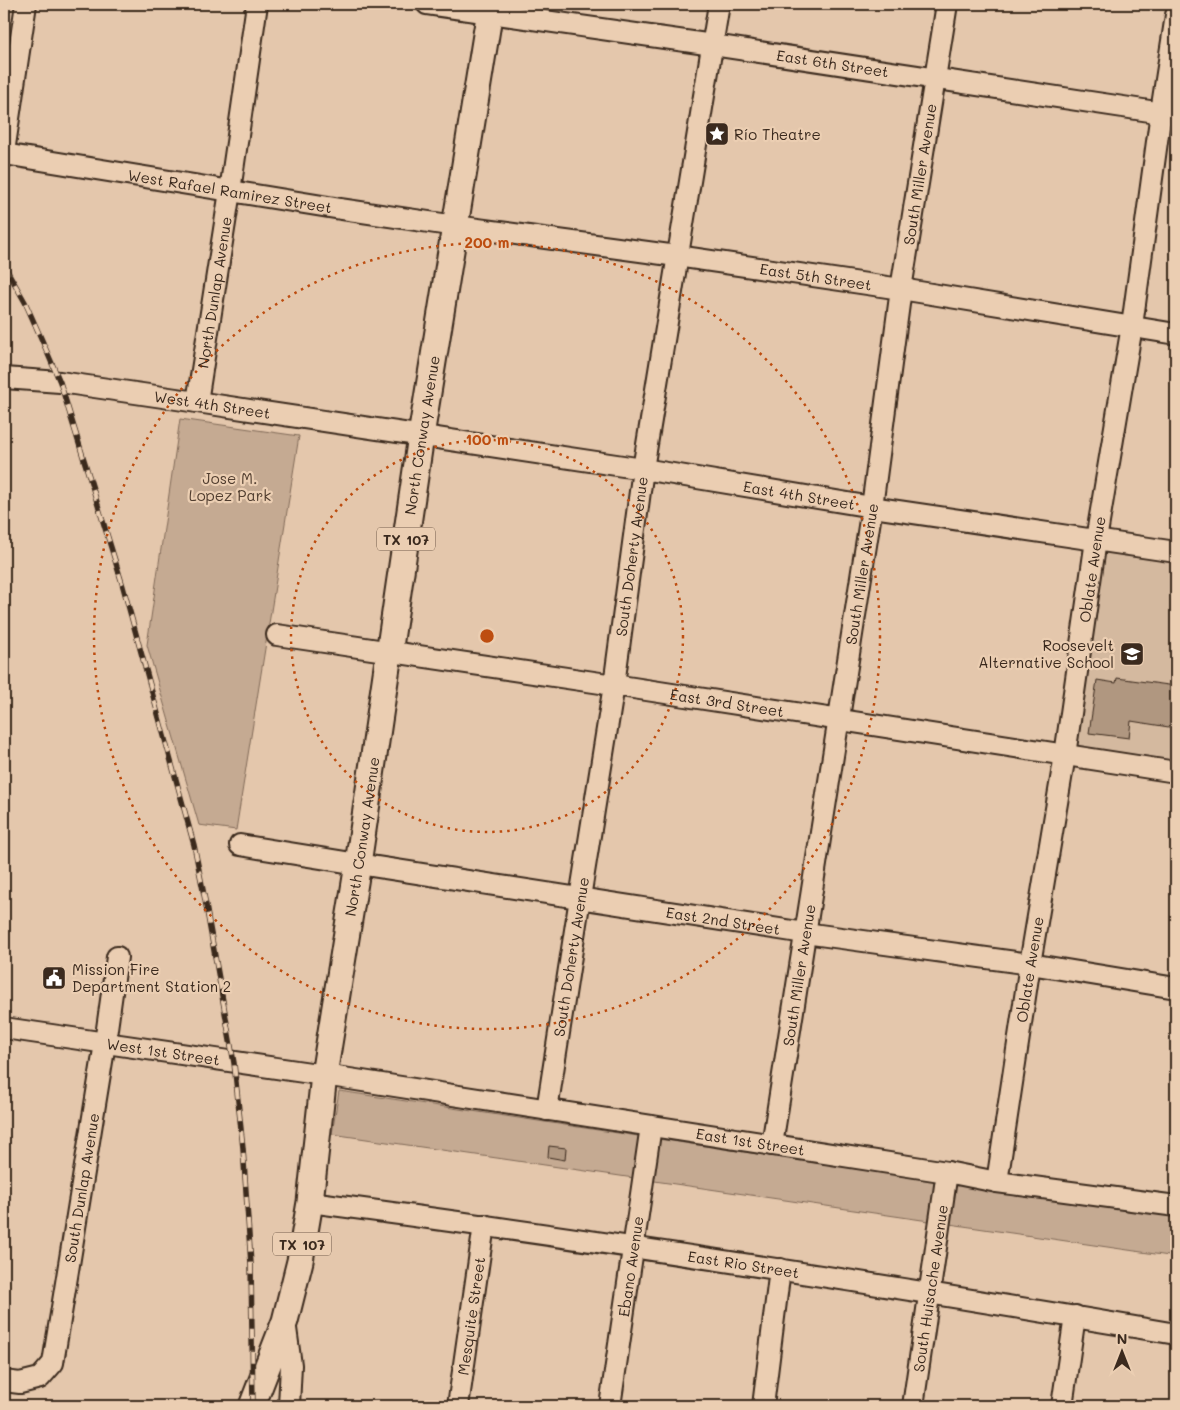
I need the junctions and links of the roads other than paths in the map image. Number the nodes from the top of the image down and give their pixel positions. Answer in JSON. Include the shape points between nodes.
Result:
{"nodes":[{"id":1,"x":26,"y":4,"type":"edge"},
{"id":2,"x":257,"y":4,"type":"edge"},
{"id":3,"x":427,"y":4,"type":"edge"},
{"id":4,"x":719,"y":4,"type":"edge"},
{"id":5,"x":946,"y":4,"type":"edge"},
{"id":6,"x":490,"y":8,"type":"edge"},
{"id":7,"x":1176,"y":16,"type":"edge"},
{"id":8,"x":713,"y":45,"type":"junction"},
{"id":9,"x":934,"y":78,"type":"junction"},
{"id":10,"x":1169,"y":114,"type":"edge"},
{"id":11,"x":4,"y":153,"type":"edge"},
{"id":12,"x":230,"y":191,"type":"junction"},
{"id":13,"x":456,"y":226,"type":"junction"},
{"id":14,"x":677,"y":256,"type":"junction"},
{"id":15,"x":901,"y":289,"type":"junction"},
{"id":16,"x":1132,"y":326,"type":"junction"},
{"id":17,"x":1176,"y":334,"type":"edge"},
{"id":18,"x":4,"y":378,"type":"edge"},
{"id":19,"x":197,"y":402,"type":"junction"},
{"id":20,"x":421,"y":436,"type":"junction"},
{"id":21,"x":643,"y":468,"type":"junction"},
{"id":22,"x":872,"y":507,"type":"junction"},
{"id":23,"x":1096,"y":540,"type":"junction"},
{"id":24,"x":1176,"y":552,"type":"edge"},
{"id":25,"x":277,"y":634,"type":"dead end"},
{"id":26,"x":389,"y":652,"type":"junction"},
{"id":27,"x":614,"y":684,"type":"junction"},
{"id":28,"x":838,"y":720,"type":"junction"},
{"id":29,"x":1065,"y":755,"type":"junction"},
{"id":30,"x":1176,"y":772,"type":"edge"},
{"id":31,"x":240,"y":845,"type":"dead end"},
{"id":32,"x":358,"y":864,"type":"junction"},
{"id":33,"x":580,"y":898,"type":"junction"},
{"id":34,"x":805,"y":932,"type":"junction"},
{"id":35,"x":117,"y":957,"type":"dead end"},
{"id":36,"x":1030,"y":964,"type":"junction"},
{"id":37,"x":1176,"y":988,"type":"edge"},
{"id":38,"x":4,"y":1028,"type":"edge"},
{"id":39,"x":106,"y":1043,"type":"junction"},
{"id":40,"x":324,"y":1075,"type":"junction"},
{"id":41,"x":547,"y":1110,"type":"junction"},
{"id":42,"x":651,"y":1126,"type":"junction"},
{"id":43,"x":772,"y":1145,"type":"junction"},
{"id":44,"x":947,"y":1172,"type":"junction"},
{"id":45,"x":998,"y":1182,"type":"junction"},
{"id":46,"x":310,"y":1202,"type":"junction"},
{"id":47,"x":1176,"y":1206,"type":"edge"},
{"id":48,"x":484,"y":1225,"type":"junction"},
{"id":49,"x":634,"y":1246,"type":"junction"},
{"id":50,"x":780,"y":1269,"type":"junction"},
{"id":51,"x":930,"y":1292,"type":"junction"},
{"id":52,"x":1075,"y":1316,"type":"junction"},
{"id":53,"x":285,"y":1322,"type":"junction"},
{"id":54,"x":1176,"y":1334,"type":"edge"},
{"id":55,"x":4,"y":1380,"type":"edge"},
{"id":56,"x":252,"y":1406,"type":"edge"},
{"id":57,"x":289,"y":1406,"type":"edge"},
{"id":58,"x":458,"y":1406,"type":"edge"},
{"id":59,"x":610,"y":1406,"type":"edge"},
{"id":60,"x":763,"y":1406,"type":"edge"},
{"id":61,"x":913,"y":1406,"type":"edge"},
{"id":62,"x":1062,"y":1406,"type":"edge"}],
"edges":[{"from":1,"to":11,"type":"street"},
{"from":2,"to":12,"type":"street","name":"North Dunlap Avenue"},
{"from":3,"to":6,"type":"street","name":"East 6th Street"},
{"from":4,"to":8,"type":"street","name":"South Doherty Avenue"},
{"from":5,"to":9,"type":"street","name":"South Miller Avenue"},
{"from":6,"to":8,"type":"street","name":"East 6th Street"},
{"from":6,"to":13,"type":"main road","name":"North Conway Avenue","number":"TX 107"},
{"from":7,"to":10,"type":"street","name":"Oblate Avenue"},
{"from":8,"to":9,"type":"street","name":"East 6th Street"},
{"from":8,"to":14,"type":"street","name":"South Doherty Avenue"},
{"from":9,"to":10,"type":"street","name":"East 6th Street"},
{"from":9,"to":15,"type":"street","name":"South Miller Avenue"},
{"from":10,"to":16,"type":"street","name":"Oblate Avenue"},
{"from":11,"to":12,"type":"street","name":"West Rafael Ramirez Street"},
{"from":12,"to":13,"type":"street","name":"West Rafael Ramirez Street"},
{"from":12,"to":19,"type":"street","name":"North Dunlap Avenue"},
{"from":13,"to":14,"type":"street","name":"East 5th Street"},
{"from":13,"to":20,"type":"main road","name":"North Conway Avenue","number":"TX 107"},
{"from":14,"to":15,"type":"street","name":"East 5th Street"},
{"from":14,"to":21,"type":"street","name":"South Doherty Avenue"},
{"from":15,"to":16,"type":"street","name":"East 5th Street"},
{"from":15,"to":22,"type":"street","name":"South Miller Avenue"},
{"from":16,"to":17,"type":"street","name":"East 5th Street"},
{"from":16,"to":23,"type":"street","name":"Oblate Avenue"},
{"from":18,"to":19,"type":"street","name":"West 4th Street","via":[[60,382]]},
{"from":19,"to":20,"type":"street","name":"West 4th Street"},
{"from":20,"to":21,"type":"street","name":"East 4th Street"},
{"from":20,"to":26,"type":"main road","name":"North Conway Avenue","number":"TX 107"},
{"from":21,"to":22,"type":"street","name":"East 4th Street"},
{"from":21,"to":27,"type":"street","name":"South Doherty Avenue"},
{"from":22,"to":23,"type":"street","name":"East 4th Street"},
{"from":22,"to":28,"type":"street","name":"South Miller Avenue"},
{"from":23,"to":24,"type":"street","name":"East 4th Street"},
{"from":23,"to":29,"type":"street","name":"Oblate Avenue"},
{"from":25,"to":26,"type":"street","name":"East 3rd Street"},
{"from":26,"to":27,"type":"street","name":"East 3rd Street"},
{"from":26,"to":32,"type":"main road","name":"North Conway Avenue","number":"TX 107"},
{"from":27,"to":28,"type":"street","name":"East 3rd Street"},
{"from":27,"to":33,"type":"street","name":"South Doherty Avenue"},
{"from":28,"to":29,"type":"street","name":"East 3rd Street"},
{"from":28,"to":34,"type":"street","name":"South Miller Avenue"},
{"from":29,"to":30,"type":"street","name":"East 3rd Street"},
{"from":29,"to":36,"type":"street","name":"Oblate Avenue"},
{"from":31,"to":32,"type":"street","name":"East 2nd Street"},
{"from":32,"to":33,"type":"street","name":"East 2nd Street"},
{"from":32,"to":40,"type":"main road","name":"North Conway Avenue","number":"TX 107"},
{"from":33,"to":34,"type":"street","name":"East 2nd Street"},
{"from":33,"to":41,"type":"street","name":"South Doherty Avenue"},
{"from":34,"to":36,"type":"street","name":"East 2nd Street"},
{"from":34,"to":43,"type":"street","name":"South Miller Avenue"},
{"from":35,"to":39,"type":"street","name":"South Dunlap Avenue"},
{"from":36,"to":37,"type":"street","name":"East 2nd Street"},
{"from":36,"to":45,"type":"street","name":"Oblate Avenue"},
{"from":38,"to":39,"type":"street","name":"West 1st Street"},
{"from":39,"to":40,"type":"street","name":"West 1st Street"},
{"from":39,"to":55,"type":"street","name":"South Dunlap Avenue","via":[[53,1363],[40,1378],[20,1383]]},
{"from":40,"to":41,"type":"street","name":"East 1st Street"},
{"from":40,"to":46,"type":"main road","number":"TX 107"},
{"from":41,"to":42,"type":"street","name":"East 1st Street"},
{"from":42,"to":43,"type":"street","name":"East 1st Street"},
{"from":42,"to":49,"type":"street","name":"Ebano Avenue"},
{"from":43,"to":44,"type":"street","name":"East 1st Street"},
{"from":44,"to":45,"type":"street","name":"East 1st Street"},
{"from":44,"to":51,"type":"street","name":"South Huisache Avenue"},
{"from":45,"to":47,"type":"street","name":"East 1st Street"},
{"from":46,"to":48,"type":"street","name":"East Rio Street"},
{"from":46,"to":53,"type":"main road","number":"TX 107"},
{"from":48,"to":49,"type":"street","name":"East Rio Street"},
{"from":48,"to":58,"type":"street","name":"Mesquite Street"},
{"from":49,"to":50,"type":"street","name":"East Rio Street"},
{"from":49,"to":59,"type":"street","name":"Ebano Avenue"},
{"from":50,"to":51,"type":"street","name":"East Rio Street"},
{"from":50,"to":60,"type":"street"},
{"from":51,"to":52,"type":"street","name":"East Rio Street"},
{"from":51,"to":61,"type":"street","name":"South Huisache Avenue"},
{"from":52,"to":54,"type":"street","name":"East Rio Street"},
{"from":52,"to":62,"type":"street"},
{"from":53,"to":56,"type":"main road","number":"TX 107"},
{"from":53,"to":57,"type":"street","via":[[291,1365]]}]}
